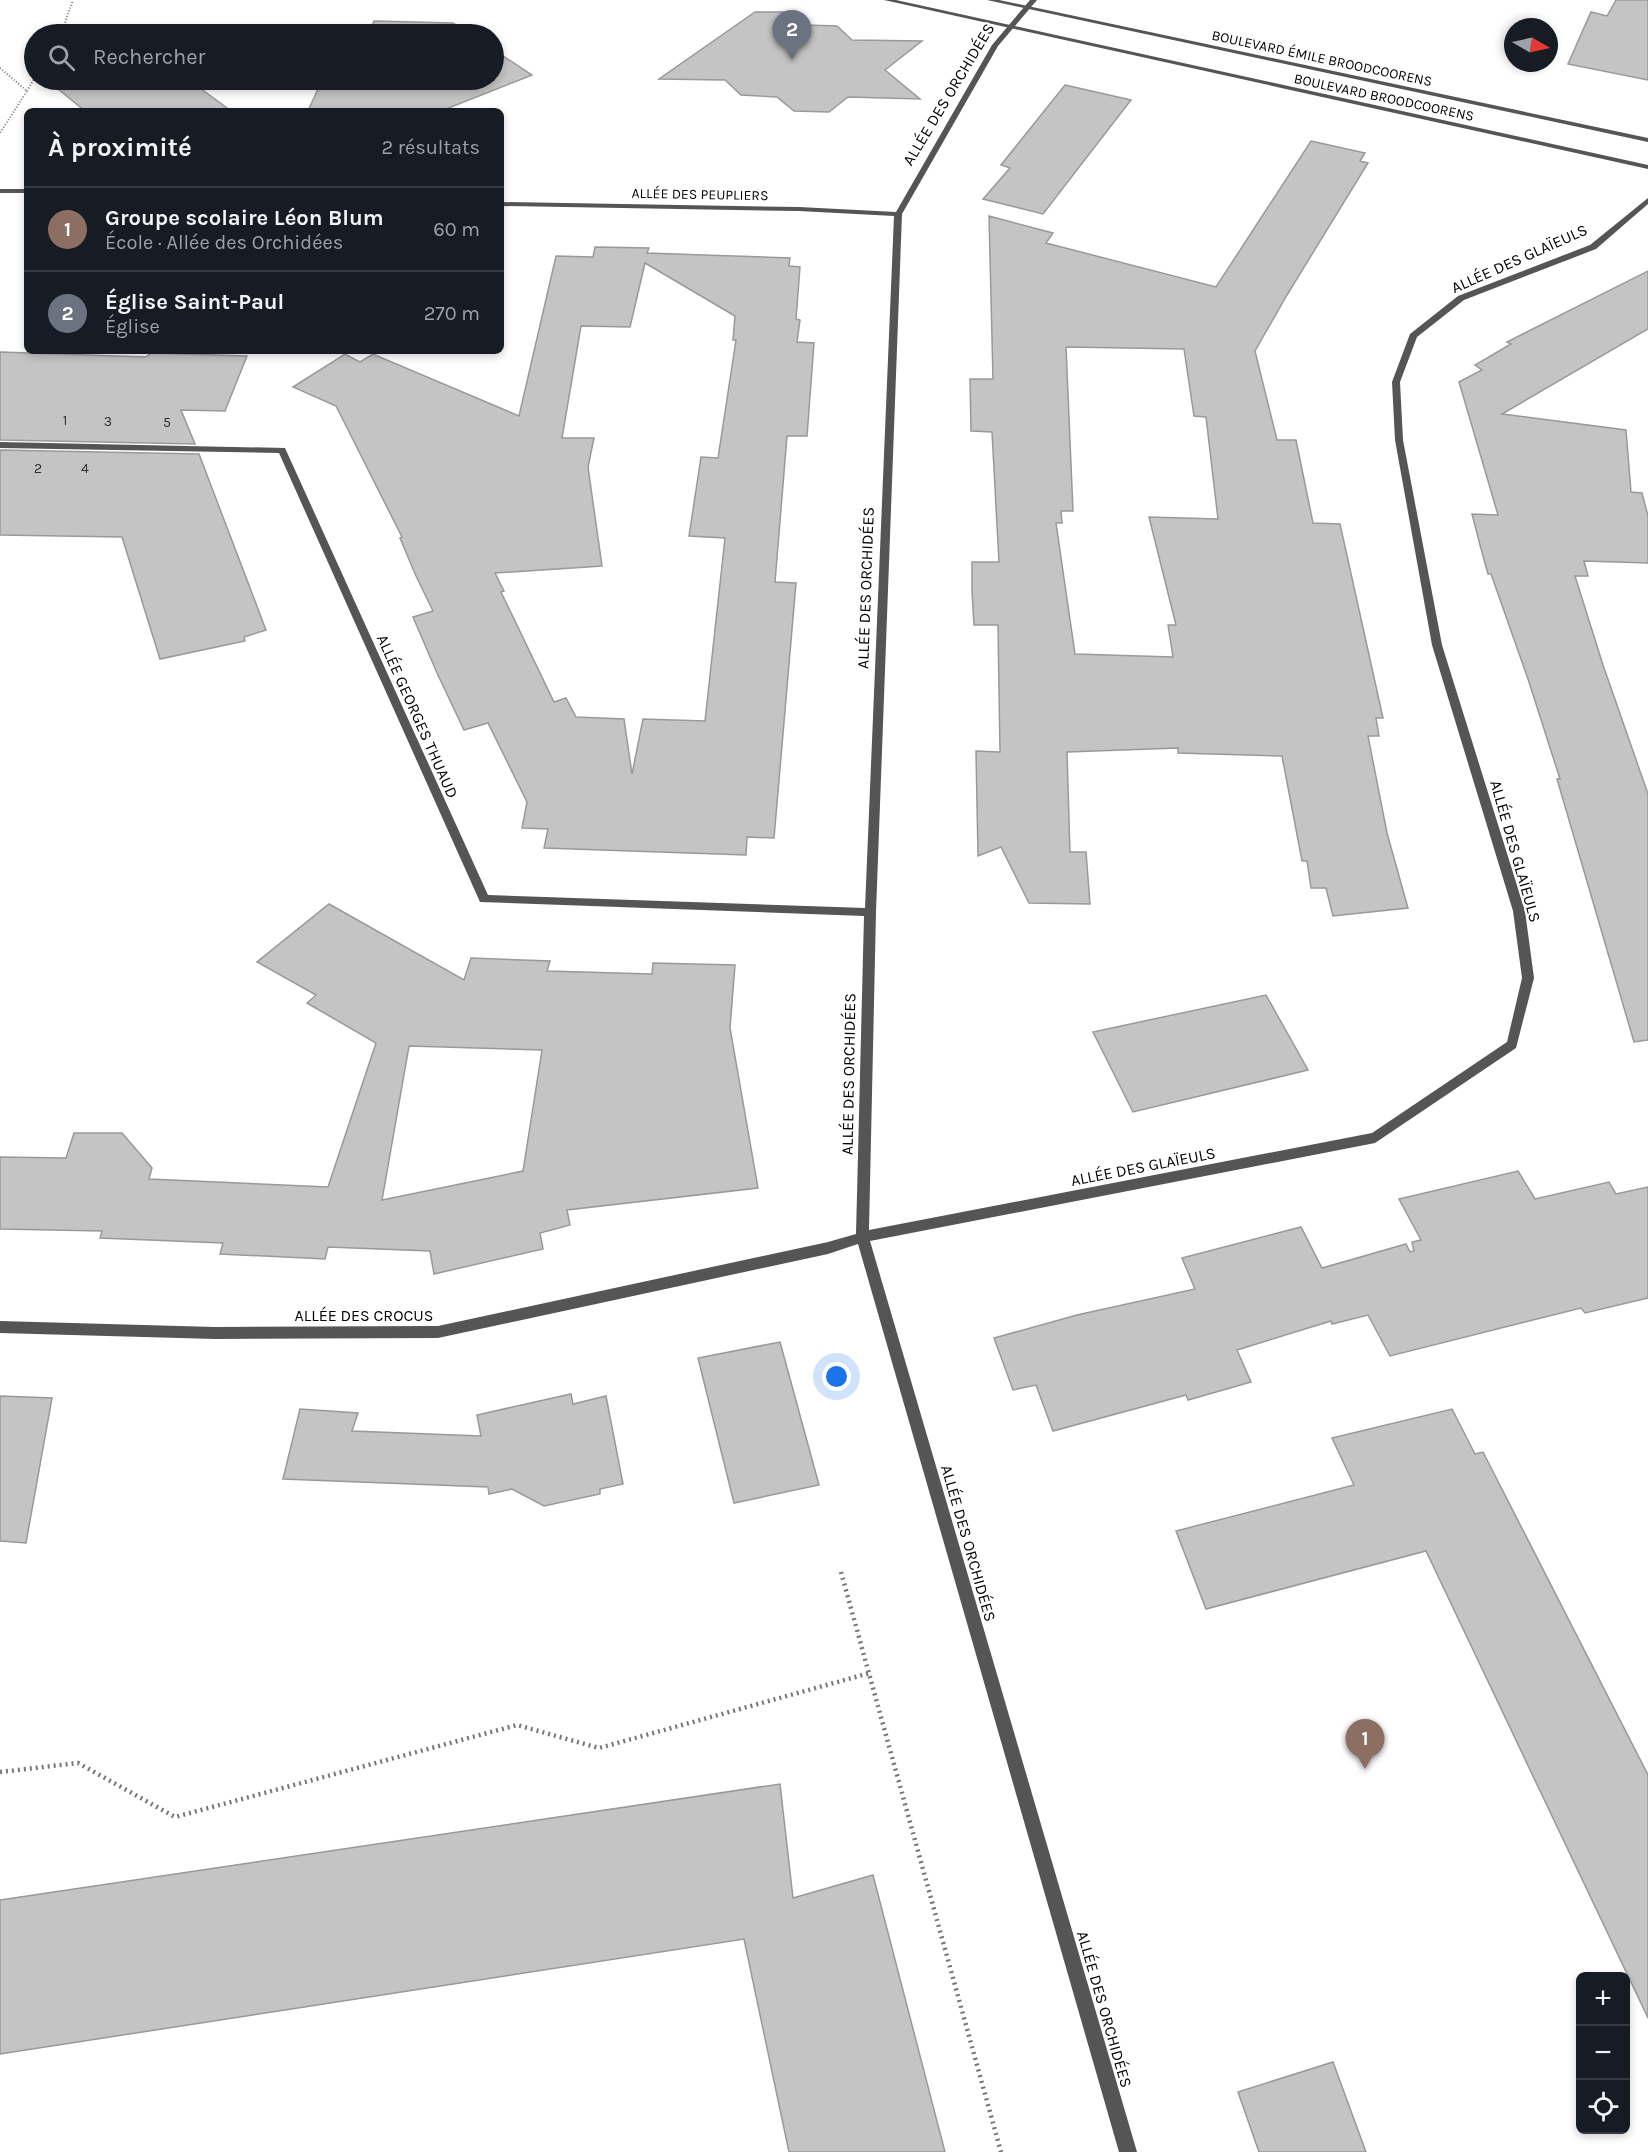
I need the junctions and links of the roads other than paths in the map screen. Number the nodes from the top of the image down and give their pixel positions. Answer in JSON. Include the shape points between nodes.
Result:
{"nodes":[{"id":1,"x":887,"y":0,"type":"edge"},
{"id":2,"x":990,"y":0,"type":"edge"},
{"id":3,"x":1034,"y":0,"type":"edge"},
{"id":4,"x":1025,"y":8,"type":"junction"},
{"id":5,"x":1009,"y":28,"type":"junction"},
{"id":6,"x":1648,"y":140,"type":"edge"},
{"id":7,"x":1648,"y":167,"type":"edge"},
{"id":8,"x":0,"y":191,"type":"edge"},
{"id":9,"x":24,"y":191,"type":"edge"},
{"id":10,"x":1648,"y":200,"type":"edge"},
{"id":11,"x":504,"y":204,"type":"edge"},
{"id":12,"x":898,"y":214,"type":"junction"},
{"id":13,"x":0,"y":445,"type":"edge"},
{"id":14,"x":870,"y":912,"type":"junction"},
{"id":15,"x":862,"y":1237,"type":"junction"},
{"id":16,"x":0,"y":1327,"type":"edge"},
{"id":17,"x":1128,"y":2152,"type":"edge"}],
"edges":[{"from":1,"to":5,"type":"street"},
{"from":2,"to":4,"type":"street","name":"BOULEVARD ÉMILE BROODCOORENS"},
{"from":3,"to":4,"type":"street","name":"ALLÉE DES ORCHIDÉES"},
{"from":4,"to":5,"type":"street","name":"ALLÉE DES ORCHIDÉES"},
{"from":4,"to":6,"type":"street","name":"BOULEVARD ÉMILE BROODCOORENS"},
{"from":5,"to":7,"type":"street","name":"BOULEVARD BROODCOORENS"},
{"from":5,"to":12,"type":"street","name":"ALLÉE DES ORCHIDÉES","via":[[995,45]]},
{"from":8,"to":9,"type":"street"},
{"from":10,"to":15,"type":"street","name":"ALLÉE DES GLAÏEULS","via":[[1593,247],[1461,298],[1413,336],[1396,381],[1399,440],[1437,645],[1519,911],[1528,978],[1512,1045],[1374,1138]]},
{"from":11,"to":12,"type":"street","name":"ALLÉE DES PEUPLIERS"},
{"from":12,"to":14,"type":"street","name":"ALLÉE DES ORCHIDÉES"},
{"from":13,"to":14,"type":"street","name":"ALLÉE GEORGES THUAUD","via":[[282,450],[484,899]]},
{"from":14,"to":15,"type":"street","name":"ALLÉE DES ORCHIDÉES"},
{"from":15,"to":16,"type":"street","name":"ALLÉE DES CROCUS","via":[[828,1248],[438,1332],[215,1333]]},
{"from":15,"to":17,"type":"street","name":"ALLÉE DES ORCHIDÉES"}]}
